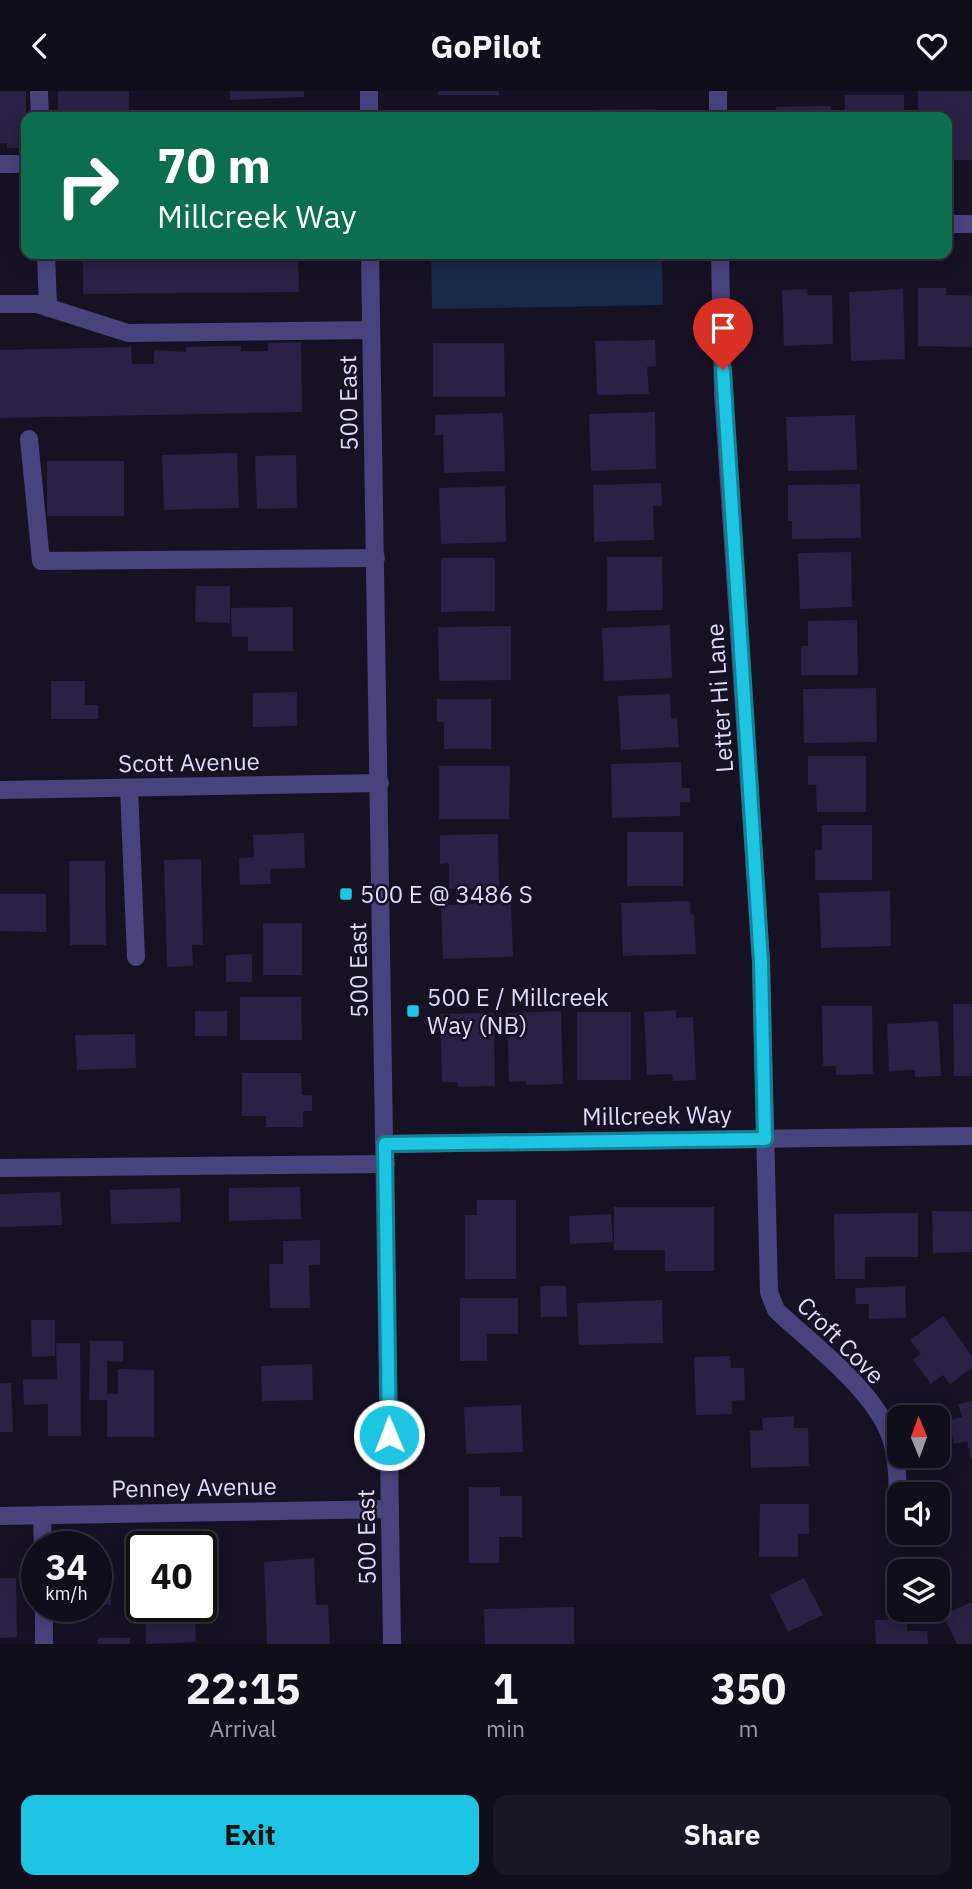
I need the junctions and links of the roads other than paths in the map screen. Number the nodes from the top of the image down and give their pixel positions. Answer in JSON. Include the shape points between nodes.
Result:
{"nodes":[{"id":1,"x":369,"y":91,"type":"edge"},
{"id":2,"x":718,"y":91,"type":"edge"},
{"id":3,"x":39,"y":93,"type":"edge"},
{"id":4,"x":40,"y":112,"type":"edge"},
{"id":5,"x":369,"y":112,"type":"edge"},
{"id":6,"x":718,"y":112,"type":"edge"},
{"id":7,"x":0,"y":164,"type":"edge"},
{"id":8,"x":21,"y":164,"type":"edge"},
{"id":9,"x":952,"y":224,"type":"edge"},
{"id":10,"x":972,"y":224,"type":"edge"},
{"id":11,"x":46,"y":259,"type":"edge"},
{"id":12,"x":370,"y":259,"type":"edge"},
{"id":13,"x":720,"y":259,"type":"edge"},
{"id":14,"x":0,"y":304,"type":"edge"},
{"id":15,"x":48,"y":308,"type":"junction"},
{"id":16,"x":371,"y":330,"type":"junction"},
{"id":17,"x":29,"y":439,"type":"dead end"},
{"id":18,"x":376,"y":558,"type":"junction"},
{"id":19,"x":380,"y":783,"type":"junction"},
{"id":20,"x":129,"y":788,"type":"junction"},
{"id":21,"x":0,"y":790,"type":"edge"},
{"id":22,"x":136,"y":957,"type":"dead end"},
{"id":23,"x":972,"y":1136,"type":"edge"},
{"id":24,"x":765,"y":1139,"type":"junction"},
{"id":25,"x":385,"y":1144,"type":"junction"},
{"id":26,"x":386,"y":1164,"type":"junction"},
{"id":27,"x":0,"y":1168,"type":"edge"},
{"id":28,"x":896,"y":1482,"type":"edge"},
{"id":29,"x":390,"y":1509,"type":"junction"},
{"id":30,"x":42,"y":1515,"type":"junction"},
{"id":31,"x":0,"y":1516,"type":"edge"},
{"id":32,"x":42,"y":1531,"type":"edge"},
{"id":33,"x":44,"y":1622,"type":"edge"},
{"id":34,"x":44,"y":1644,"type":"edge"},
{"id":35,"x":392,"y":1644,"type":"edge"}],
"edges":[{"from":1,"to":5,"type":"street"},
{"from":2,"to":6,"type":"street"},
{"from":3,"to":4,"type":"street"},
{"from":7,"to":8,"type":"street"},
{"from":9,"to":10,"type":"street"},
{"from":11,"to":15,"type":"street"},
{"from":12,"to":16,"type":"street","name":"500 East"},
{"from":13,"to":24,"type":"street","name":"Letter Hi Lane","via":[[723,394],[761,962]]},
{"from":14,"to":15,"type":"street"},
{"from":15,"to":16,"type":"street","via":[[128,333]]},
{"from":16,"to":18,"type":"street","name":"500 East"},
{"from":17,"to":18,"type":"street","via":[[41,561]]},
{"from":18,"to":19,"type":"street","name":"500 East"},
{"from":19,"to":20,"type":"street","name":"Scott Avenue"},
{"from":19,"to":25,"type":"street","name":"500 East"},
{"from":20,"to":21,"type":"street","name":"Scott Avenue"},
{"from":20,"to":22,"type":"street"},
{"from":23,"to":24,"type":"street","name":"Millcreek Way"},
{"from":24,"to":25,"type":"street","name":"Millcreek Way"},
{"from":24,"to":28,"type":"street","name":"Croft Cove","via":[[769,1292],[776,1310],[869,1399],[888,1430]]},
{"from":25,"to":26,"type":"street","name":"500 East"},
{"from":26,"to":27,"type":"street"},
{"from":26,"to":29,"type":"street","name":"500 East"},
{"from":29,"to":30,"type":"street","name":"Penney Avenue"},
{"from":29,"to":35,"type":"street","name":"500 East"},
{"from":30,"to":31,"type":"street","name":"Penney Avenue"},
{"from":30,"to":32,"type":"street"},
{"from":33,"to":34,"type":"street"}]}
